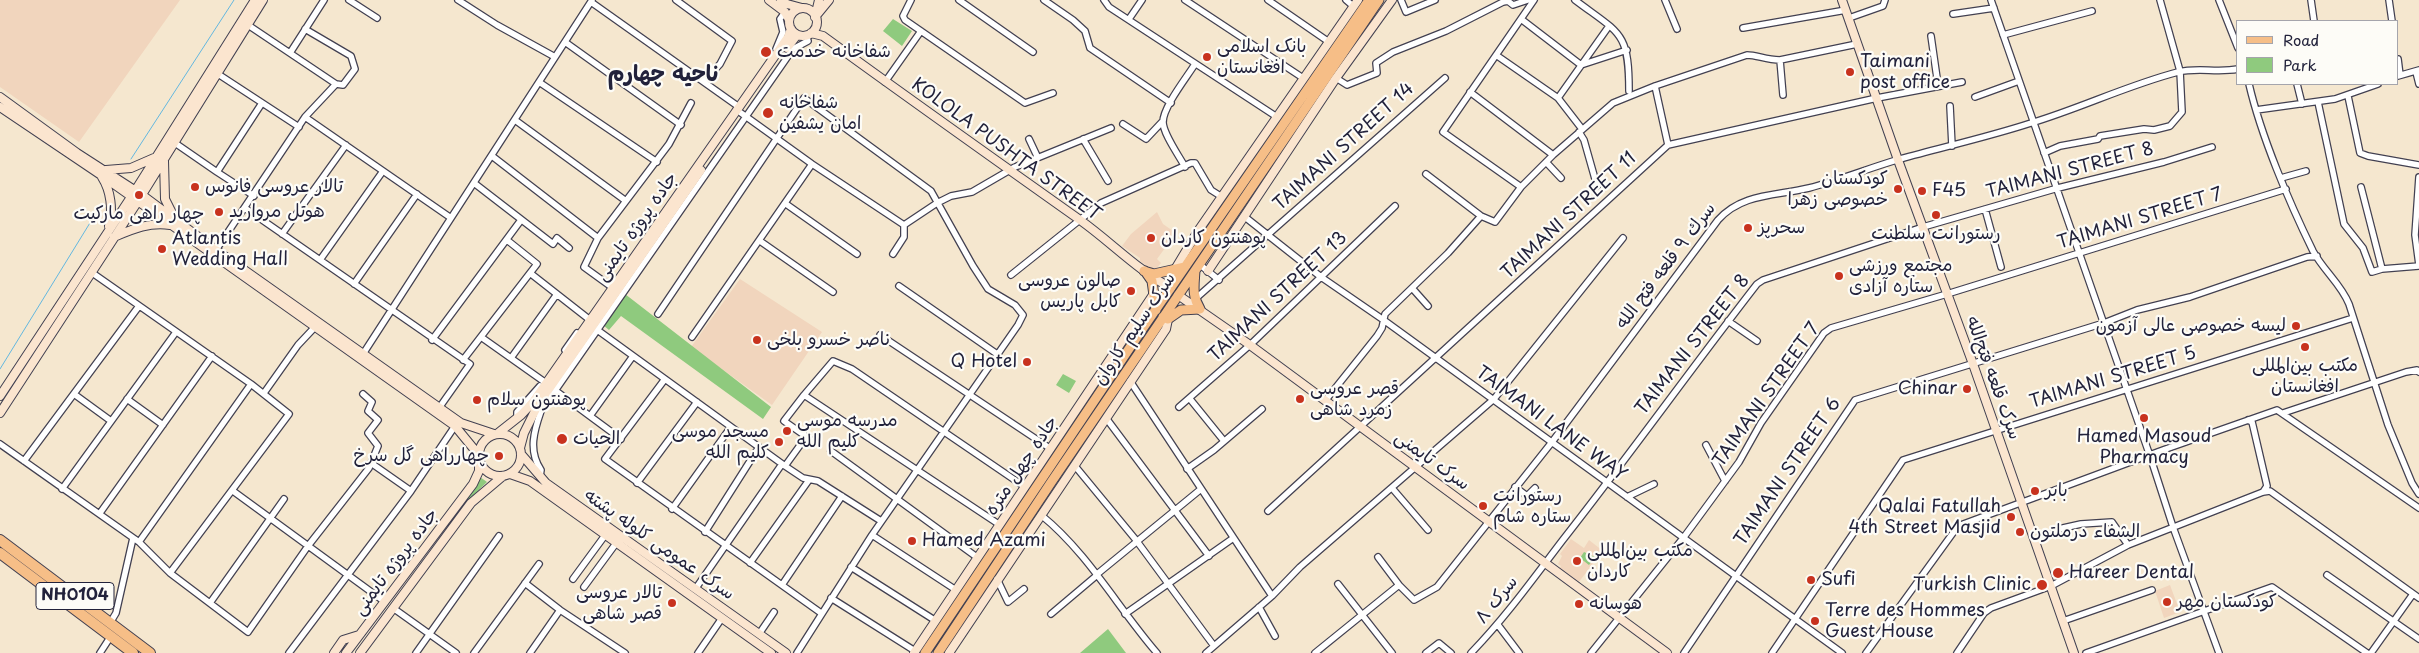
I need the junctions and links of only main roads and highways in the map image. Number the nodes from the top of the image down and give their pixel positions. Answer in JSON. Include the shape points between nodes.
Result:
{"nodes":[{"id":1,"x":255,"y":0,"type":"edge"},
{"id":2,"x":263,"y":0,"type":"edge"},
{"id":3,"x":769,"y":0,"type":"edge"},
{"id":4,"x":781,"y":0,"type":"edge"},
{"id":5,"x":814,"y":0,"type":"edge"},
{"id":6,"x":820,"y":0,"type":"edge"},
{"id":7,"x":829,"y":0,"type":"edge"},
{"id":8,"x":1368,"y":0,"type":"edge"},
{"id":9,"x":1379,"y":0,"type":"edge"},
{"id":10,"x":1392,"y":0,"type":"edge"},
{"id":11,"x":1842,"y":0,"type":"edge"},
{"id":12,"x":1356,"y":3,"type":"edge"},
{"id":13,"x":803,"y":4,"type":"edge"},
{"id":14,"x":816,"y":19,"type":"junction"},
{"id":15,"x":789,"y":20,"type":"junction"},
{"id":16,"x":791,"y":29,"type":"junction"},
{"id":17,"x":809,"y":34,"type":"junction"},
{"id":18,"x":797,"y":35,"type":"junction"},
{"id":19,"x":823,"y":36,"type":"junction"},
{"id":20,"x":0,"y":97,"type":"edge"},
{"id":21,"x":0,"y":107,"type":"edge"},
{"id":22,"x":741,"y":110,"type":"junction"},
{"id":23,"x":160,"y":159,"type":"junction"},
{"id":24,"x":103,"y":173,"type":"junction"},
{"id":25,"x":137,"y":196,"type":"junction"},
{"id":26,"x":174,"y":222,"type":"junction"},
{"id":27,"x":1198,"y":232,"type":"junction"},
{"id":28,"x":111,"y":235,"type":"junction"},
{"id":29,"x":1206,"y":236,"type":"junction"},
{"id":30,"x":1186,"y":261,"type":"junction"},
{"id":31,"x":1197,"y":267,"type":"junction"},
{"id":32,"x":1144,"y":271,"type":"junction"},
{"id":33,"x":1208,"y":271,"type":"road end"},
{"id":34,"x":1171,"y":288,"type":"junction"},
{"id":35,"x":1153,"y":295,"type":"junction"},
{"id":36,"x":1178,"y":295,"type":"junction"},
{"id":37,"x":1200,"y":309,"type":"junction"},
{"id":38,"x":1156,"y":310,"type":"junction"},
{"id":39,"x":300,"y":314,"type":"junction"},
{"id":40,"x":1165,"y":318,"type":"junction"},
{"id":41,"x":592,"y":323,"type":"junction"},
{"id":42,"x":1147,"y":348,"type":"junction"},
{"id":43,"x":1109,"y":372,"type":"junction"},
{"id":44,"x":551,"y":385,"type":"junction"},
{"id":45,"x":0,"y":396,"type":"edge"},
{"id":46,"x":0,"y":413,"type":"edge"},
{"id":47,"x":495,"y":434,"type":"junction"},
{"id":48,"x":521,"y":451,"type":"junction"},
{"id":49,"x":479,"y":458,"type":"junction"},
{"id":50,"x":506,"y":475,"type":"junction"},
{"id":51,"x":1048,"y":478,"type":"junction"},
{"id":52,"x":0,"y":540,"type":"edge"},
{"id":53,"x":0,"y":553,"type":"edge"},
{"id":54,"x":360,"y":635,"type":"junction"},
{"id":55,"x":368,"y":642,"type":"junction"},
{"id":56,"x":760,"y":650,"type":"edge"},
{"id":57,"x":915,"y":652,"type":"edge"},
{"id":58,"x":952,"y":652,"type":"edge"},
{"id":59,"x":133,"y":653,"type":"edge"},
{"id":60,"x":150,"y":653,"type":"edge"},
{"id":61,"x":334,"y":653,"type":"edge"},
{"id":62,"x":346,"y":653,"type":"edge"},
{"id":63,"x":360,"y":653,"type":"edge"},
{"id":64,"x":365,"y":653,"type":"edge"},
{"id":65,"x":771,"y":653,"type":"edge"},
{"id":66,"x":786,"y":653,"type":"edge"},
{"id":67,"x":925,"y":653,"type":"edge"},
{"id":68,"x":938,"y":653,"type":"edge"},
{"id":69,"x":1667,"y":653,"type":"edge"},
{"id":70,"x":2074,"y":653,"type":"edge"}],
"edges":[{"from":1,"to":23,"type":"main road"},
{"from":2,"to":23,"type":"main road","via":[[175,143]]},
{"from":3,"to":15,"type":"main road","via":[[785,12]]},
{"from":4,"to":13,"type":"main road","via":[[787,4]]},
{"from":5,"to":13,"type":"main road"},
{"from":6,"to":14,"type":"main road"},
{"from":7,"to":14,"type":"main road"},
{"from":8,"to":29,"type":"main road"},
{"from":9,"to":31,"type":"main road","name":"سرک سلیم کاروان"},
{"from":10,"to":33,"type":"main road","via":[[1336,78]]},
{"from":11,"to":70,"type":"main road","name":"سرک قلعه فتح‌الله"},
{"from":12,"to":27,"type":"main road"},
{"from":13,"to":14,"type":"main road"},
{"from":13,"to":15,"type":"main road"},
{"from":14,"to":17,"type":"main road"},
{"from":14,"to":19,"type":"main road"},
{"from":15,"to":16,"type":"main road"},
{"from":16,"to":18,"type":"main road"},
{"from":16,"to":22,"type":"main road","name":"جاده پروژه تایمنی"},
{"from":17,"to":18,"type":"main road"},
{"from":17,"to":19,"type":"main road"},
{"from":18,"to":22,"type":"main road","name":"جاده پروژه تایمنی"},
{"from":19,"to":32,"type":"main road","name":"KOLOLA PUSHTA STREET","via":[[1081,221]]},
{"from":20,"to":24,"type":"main road"},
{"from":21,"to":24,"type":"main road"},
{"from":22,"to":41,"type":"main road","name":"جاده پروژه تایمنی","via":[[613,301]]},
{"from":22,"to":41,"type":"main road","name":"جاده پروژه تایمنی","via":[[611,286]]},
{"from":23,"to":24,"type":"main road"},
{"from":23,"to":25,"type":"main road"},
{"from":23,"to":26,"type":"main road","via":[[165,199]]},
{"from":24,"to":25,"type":"main road"},
{"from":24,"to":28,"type":"main road","via":[[112,215]]},
{"from":25,"to":26,"type":"main road"},
{"from":25,"to":28,"type":"main road"},
{"from":26,"to":28,"type":"main road","via":[[139,226]]},
{"from":26,"to":39,"type":"main road"},
{"from":27,"to":29,"type":"main road"},
{"from":27,"to":30,"type":"main road"},
{"from":28,"to":45,"type":"main road"},
{"from":28,"to":46,"type":"main road","via":[[91,272]]},
{"from":29,"to":30,"type":"main road"},
{"from":30,"to":32,"type":"main road","via":[[1174,271],[1154,274]]},
{"from":30,"to":34,"type":"main road"},
{"from":31,"to":36,"type":"main road","name":"سرک سلیم کاروان"},
{"from":31,"to":37,"type":"main road","via":[[1194,300]]},
{"from":32,"to":34,"type":"main road","name":"KOLOLA PUSHTA STREET"},
{"from":32,"to":35,"type":"main road","via":[[1152,281]]},
{"from":34,"to":38,"type":"main road"},
{"from":35,"to":38,"type":"main road"},
{"from":35,"to":43,"type":"main road","name":"جاده چهل متره"},
{"from":36,"to":37,"type":"main road","name":"سرک تایمنی"},
{"from":36,"to":40,"type":"main road","name":"سرک سلیم کاروان"},
{"from":37,"to":40,"type":"main road","via":[[1181,310]]},
{"from":37,"to":69,"type":"main road","name":"سرک تایمنی"},
{"from":38,"to":43,"type":"main road"},
{"from":39,"to":47,"type":"main road","via":[[461,423]]},
{"from":39,"to":49,"type":"main road","via":[[314,328],[455,426]]},
{"from":40,"to":42,"type":"main road","name":"سرک سلیم کاروان"},
{"from":41,"to":44,"type":"main road","name":"جاده پروژه تایمنی"},
{"from":42,"to":51,"type":"main road","name":"سرک سلیم کاروان"},
{"from":42,"to":58,"type":"main road","via":[[1130,381]]},
{"from":43,"to":51,"type":"main road"},
{"from":43,"to":57,"type":"main road","name":"جاده چهل متره","via":[[1051,449]]},
{"from":44,"to":47,"type":"main road","name":"جاده پروژه تایمنی"},
{"from":44,"to":48,"type":"main road","name":"جاده پروژه تایمنی","via":[[529,419]]},
{"from":47,"to":48,"type":"main road","via":[[511,437]]},
{"from":47,"to":49,"type":"main road","via":[[483,441]]},
{"from":48,"to":50,"type":"main road","via":[[518,466]]},
{"from":48,"to":66,"type":"main road","name":"سرک عمومی کلوله پشته","via":[[546,483]]},
{"from":49,"to":50,"type":"main road","via":[[489,474]]},
{"from":49,"to":54,"type":"main road","name":"جاده پروژه تایمنی","via":[[479,471],[473,484]]},
{"from":50,"to":55,"type":"main road","name":"جاده پروژه تایمنی","via":[[472,503]]},
{"from":50,"to":56,"type":"main road","name":"سرک عمومی کلوله پشته","via":[[530,481],[722,618]]},
{"from":51,"to":67,"type":"main road"},
{"from":51,"to":68,"type":"main road","name":"سرک سلیم کاروان"},
{"from":52,"to":60,"type":"highway","number":"NH0104"},
{"from":53,"to":59,"type":"highway","number":"NH0104"},
{"from":54,"to":61,"type":"main road","via":[[343,640]]},
{"from":54,"to":62,"type":"main road","name":"جاده پروژه تایمنی"},
{"from":55,"to":63,"type":"main road","name":"جاده پروژه تایمنی"},
{"from":55,"to":64,"type":"main road"},
{"from":56,"to":65,"type":"main road","name":"سرک عمومی کلوله پشته"}]}
